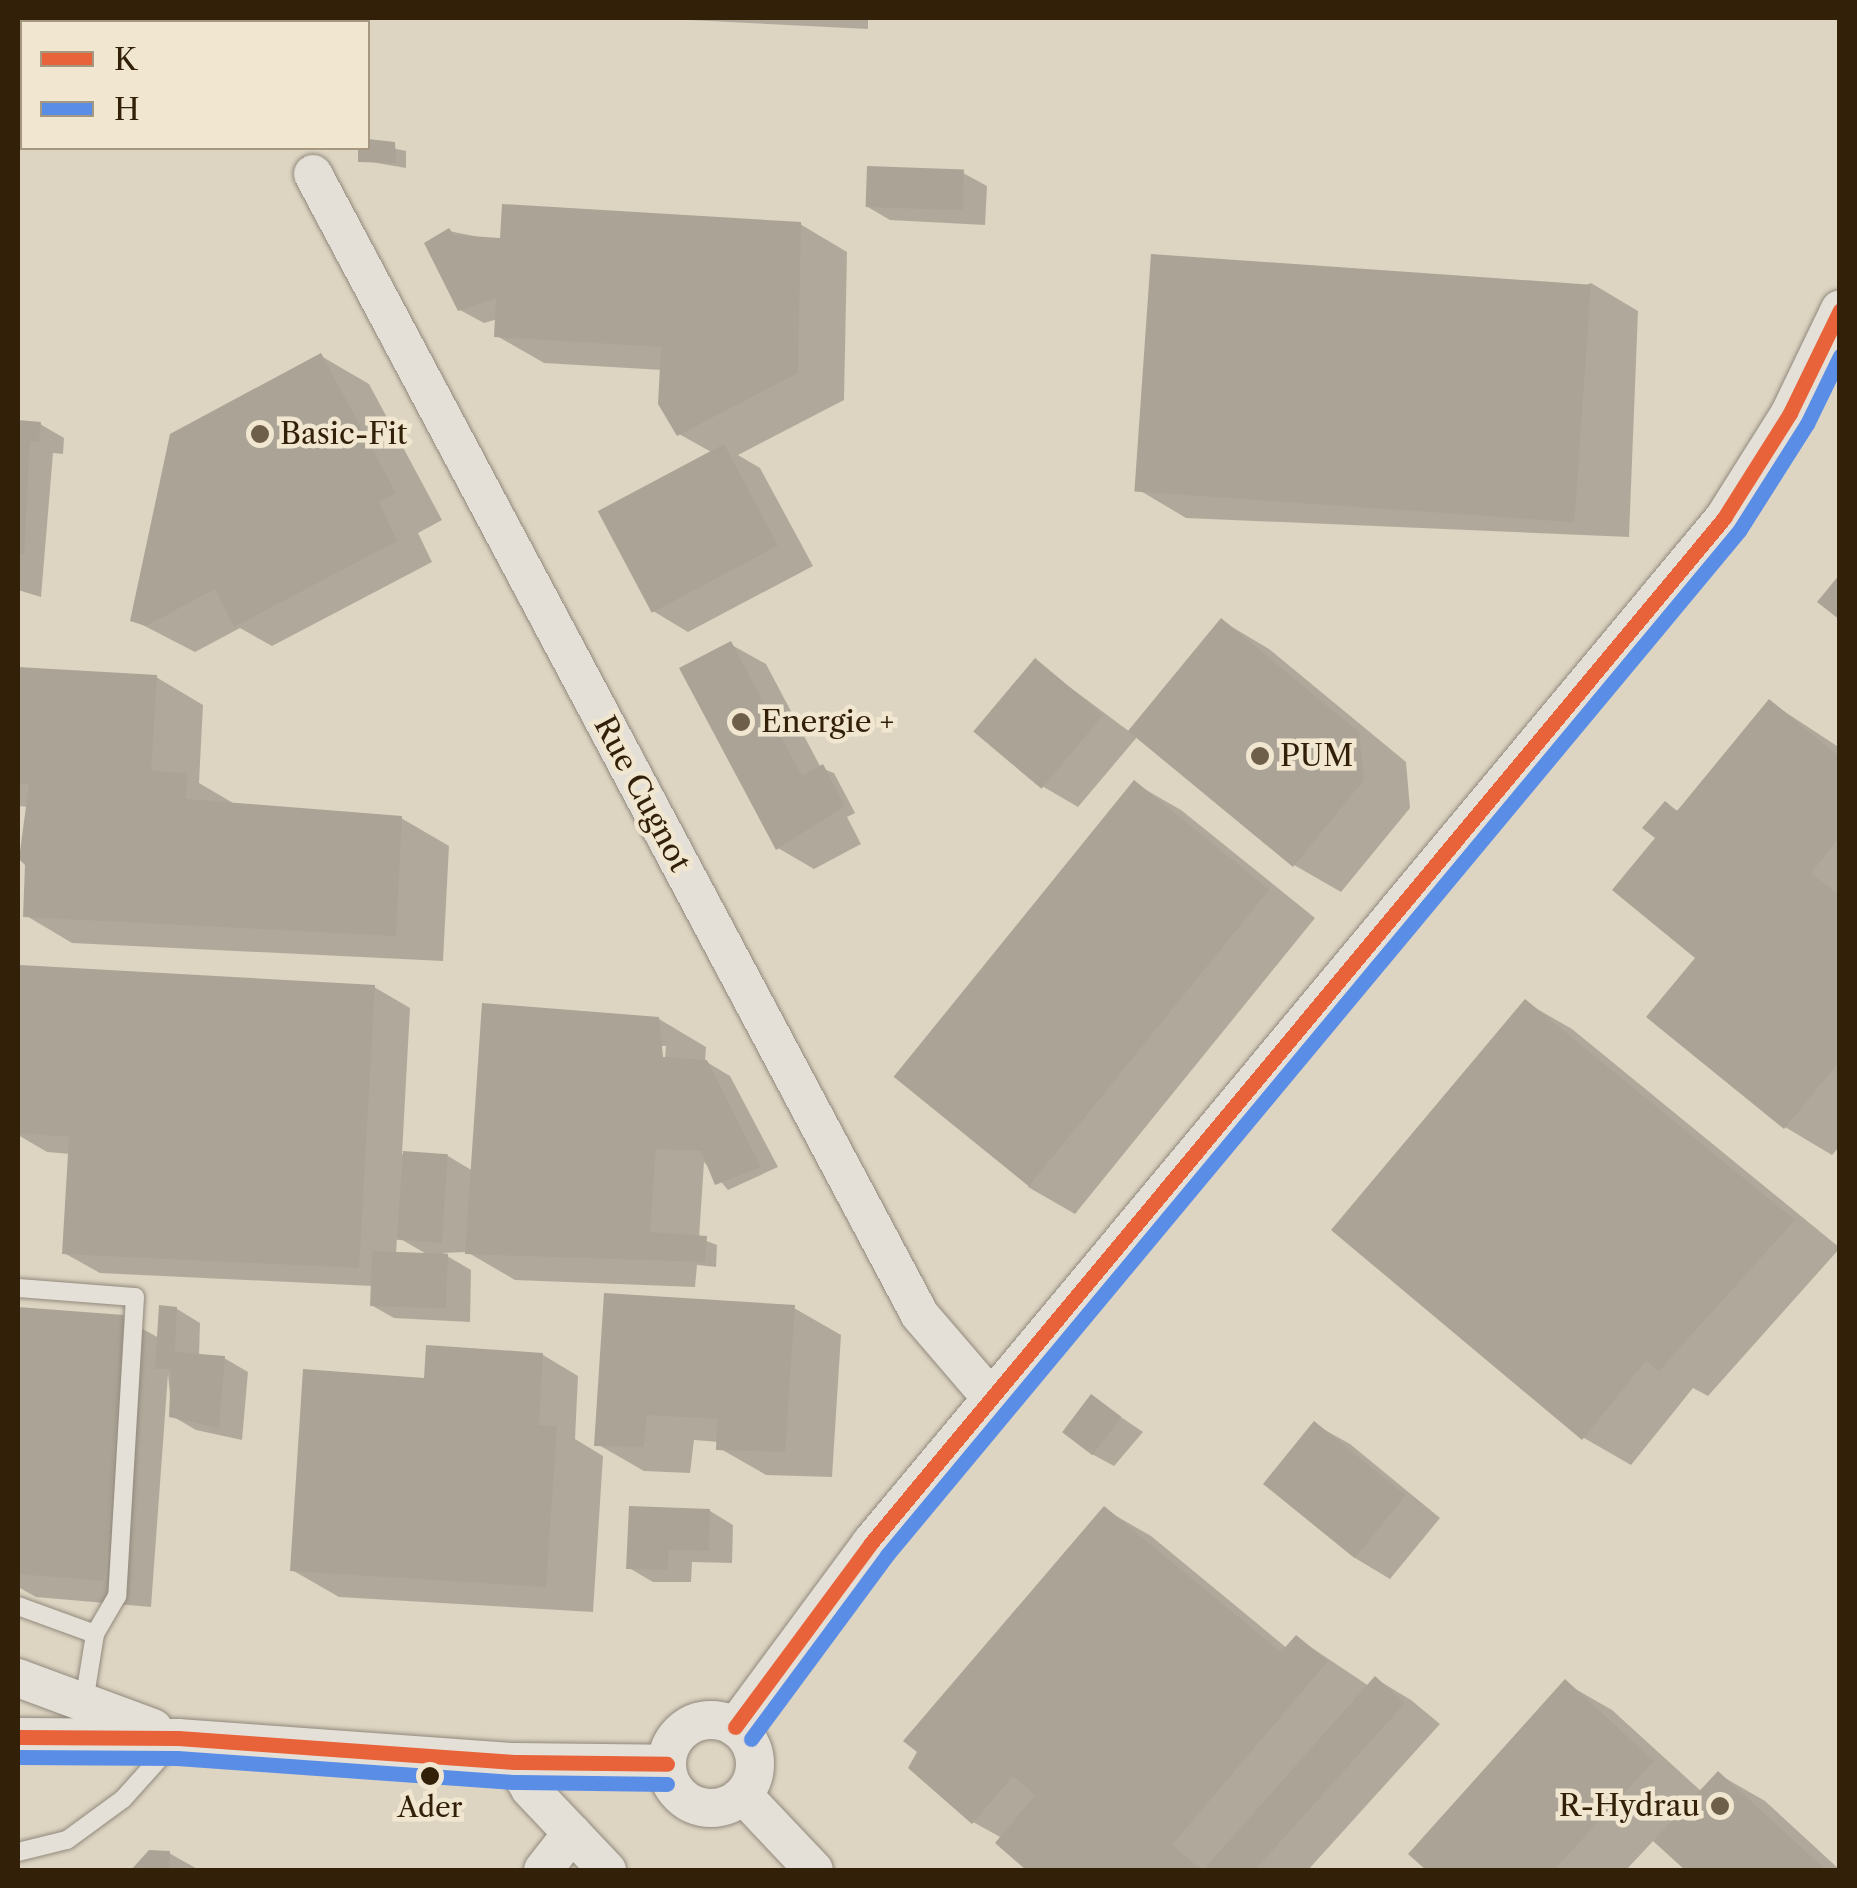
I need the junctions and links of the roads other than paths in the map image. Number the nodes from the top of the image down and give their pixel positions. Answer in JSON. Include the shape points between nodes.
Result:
{"nodes":[{"id":1,"x":312,"y":174,"type":"dead end"},
{"id":2,"x":1836,"y":326,"type":"edge"},
{"id":3,"x":18,"y":1288,"type":"edge"},
{"id":4,"x":992,"y":1400,"type":"junction"},
{"id":5,"x":18,"y":1606,"type":"edge"},
{"id":6,"x":95,"y":1634,"type":"junction"},
{"id":7,"x":18,"y":1678,"type":"edge"},
{"id":8,"x":84,"y":1702,"type":"junction"},
{"id":9,"x":735,"y":1727,"type":"junction"},
{"id":10,"x":18,"y":1736,"type":"edge"},
{"id":11,"x":178,"y":1738,"type":"junction"},
{"id":12,"x":514,"y":1762,"type":"junction"},
{"id":13,"x":667,"y":1764,"type":"junction"},
{"id":14,"x":743,"y":1795,"type":"junction"},
{"id":15,"x":572,"y":1833,"type":"junction"},
{"id":16,"x":18,"y":1852,"type":"edge"},
{"id":17,"x":543,"y":1870,"type":"edge"},
{"id":18,"x":607,"y":1870,"type":"edge"},
{"id":19,"x":814,"y":1870,"type":"edge"}],
"edges":[{"from":1,"to":4,"type":"street","name":"Rue Cugnot","via":[[920,1315]]},
{"from":2,"to":4,"type":"street","via":[[1724,518]]},
{"from":3,"to":6,"type":"lane","via":[[135,1297],[118,1596]]},
{"from":4,"to":9,"type":"street","via":[[871,1543]]},
{"from":5,"to":6,"type":"lane"},
{"from":6,"to":8,"type":"lane"},
{"from":7,"to":8,"type":"street"},
{"from":8,"to":11,"type":"street"},
{"from":9,"to":13,"type":"street","via":[[709,1720],[685,1729]]},
{"from":9,"to":14,"type":"street","via":[[755,1759]]},
{"from":10,"to":11,"type":"street"},
{"from":11,"to":12,"type":"street"},
{"from":11,"to":16,"type":"lane","via":[[123,1799],[67,1840]]},
{"from":12,"to":13,"type":"street"},
{"from":12,"to":15,"type":"street","via":[[530,1790]]},
{"from":13,"to":14,"type":"street","via":[[677,1792],[702,1807],[731,1804]]},
{"from":14,"to":19,"type":"street"},
{"from":15,"to":17,"type":"street"},
{"from":15,"to":18,"type":"street"}]}
